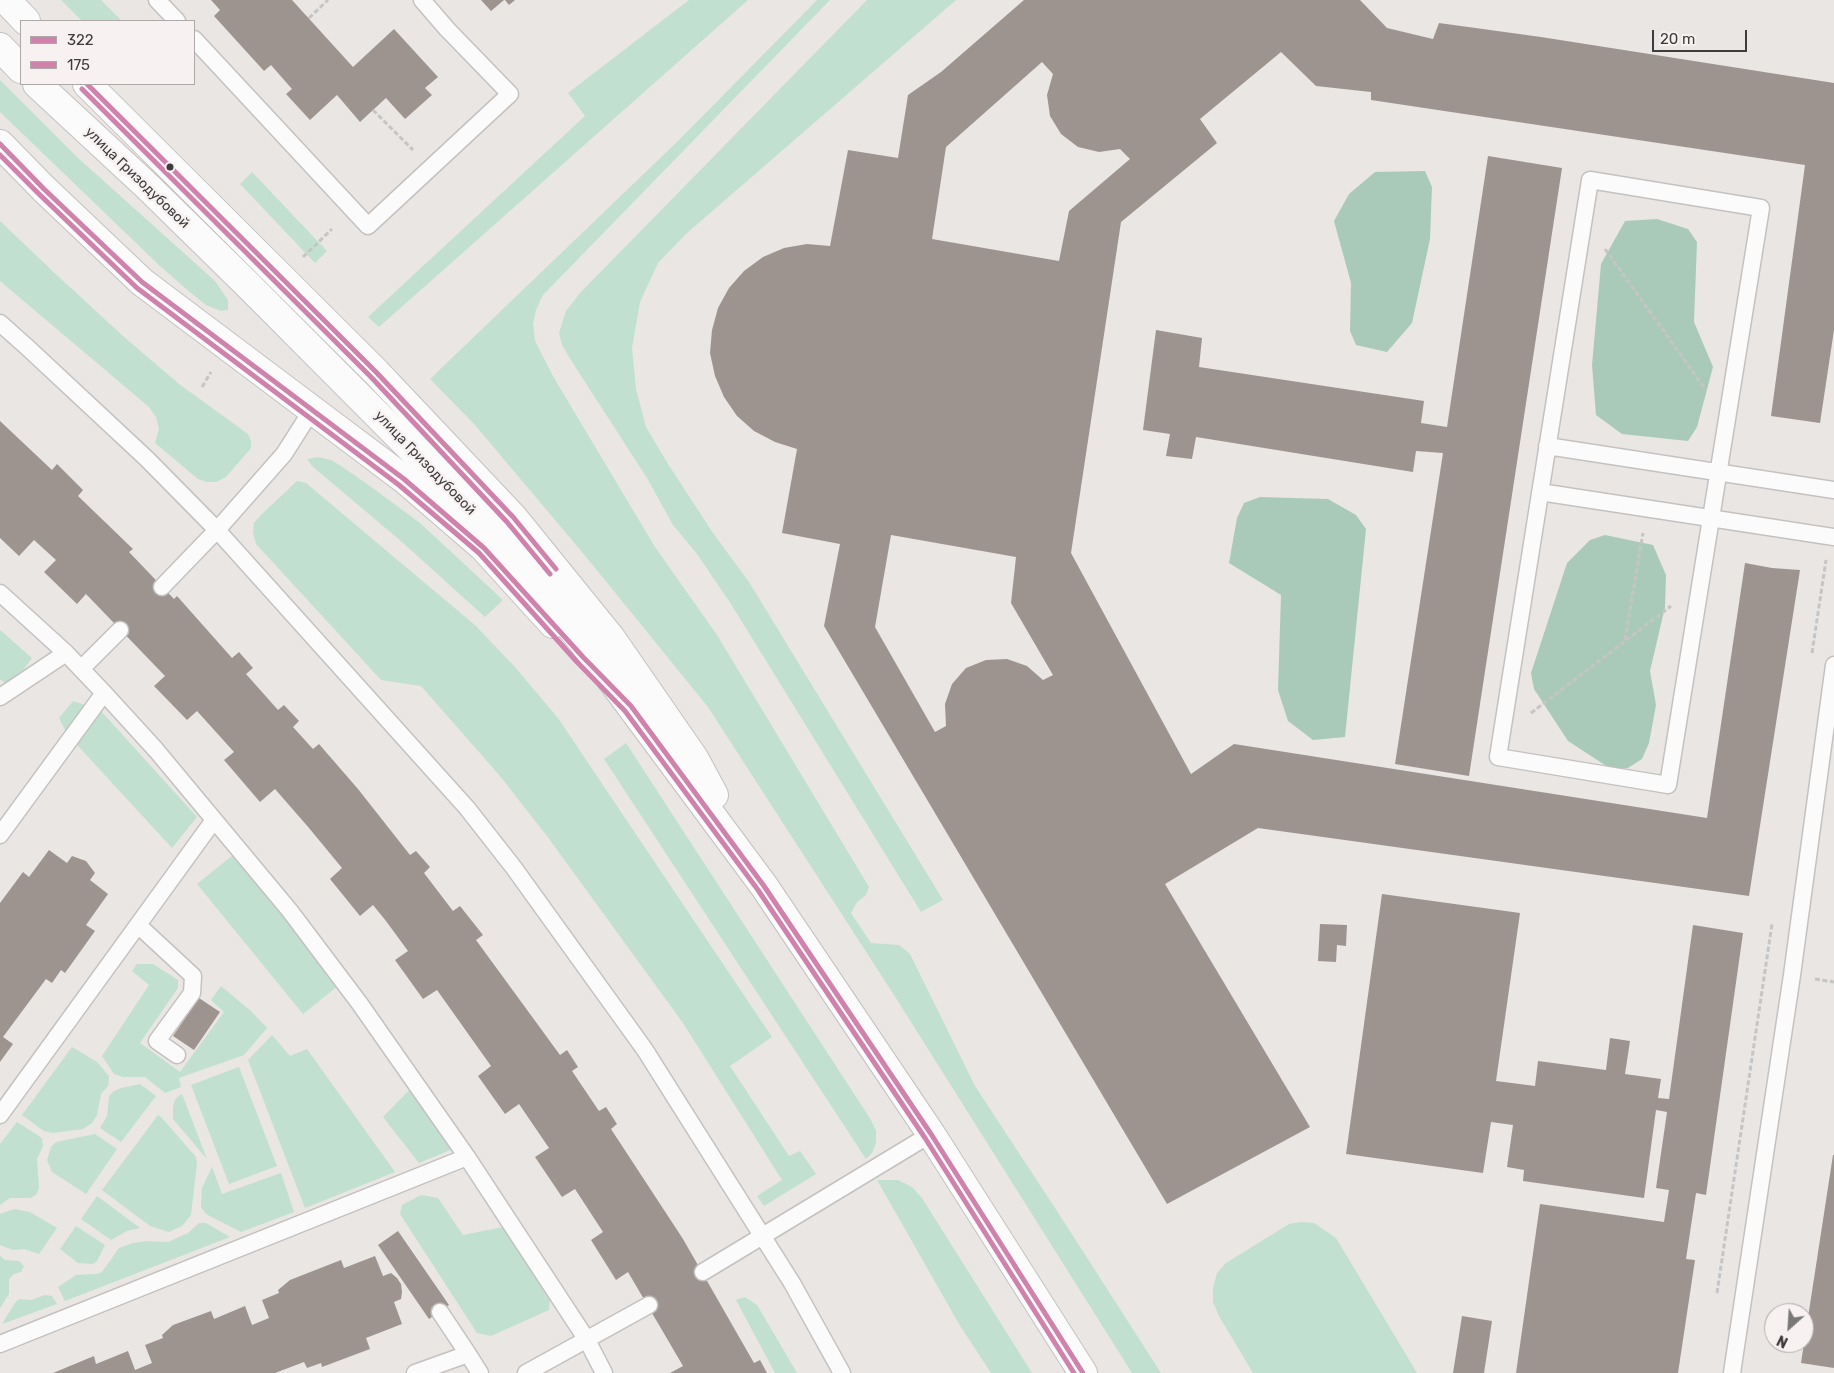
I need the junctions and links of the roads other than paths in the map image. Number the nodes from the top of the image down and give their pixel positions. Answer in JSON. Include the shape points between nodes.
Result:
{"nodes":[{"id":1,"x":6,"y":0,"type":"edge"},
{"id":2,"x":157,"y":0,"type":"edge"},
{"id":3,"x":422,"y":0,"type":"edge"},
{"id":4,"x":25,"y":20,"type":"edge"},
{"id":5,"x":176,"y":20,"type":"edge"},
{"id":6,"x":195,"y":40,"type":"edge"},
{"id":7,"x":0,"y":47,"type":"edge"},
{"id":8,"x":20,"y":68,"type":"edge"},
{"id":9,"x":38,"y":85,"type":"edge"},
{"id":10,"x":88,"y":85,"type":"edge"},
{"id":11,"x":0,"y":144,"type":"edge"},
{"id":12,"x":0,"y":323,"type":"edge"},
{"id":13,"x":312,"y":410,"type":"junction"},
{"id":14,"x":1548,"y":446,"type":"junction"},
{"id":15,"x":1719,"y":472,"type":"junction"},
{"id":16,"x":1834,"y":490,"type":"edge"},
{"id":17,"x":1540,"y":492,"type":"junction"},
{"id":18,"x":1711,"y":518,"type":"junction"},
{"id":19,"x":217,"y":530,"type":"junction"},
{"id":20,"x":1832,"y":537,"type":"edge"},
{"id":21,"x":162,"y":587,"type":"dead end"},
{"id":22,"x":0,"y":593,"type":"edge"},
{"id":23,"x":120,"y":630,"type":"dead end"},
{"id":24,"x":66,"y":653,"type":"junction"},
{"id":25,"x":1834,"y":665,"type":"edge"},
{"id":26,"x":81,"y":669,"type":"junction"},
{"id":27,"x":104,"y":693,"type":"junction"},
{"id":28,"x":0,"y":697,"type":"edge"},
{"id":29,"x":632,"y":706,"type":"junction"},
{"id":30,"x":214,"y":820,"type":"junction"},
{"id":31,"x":0,"y":835,"type":"edge"},
{"id":32,"x":764,"y":886,"type":"junction"},
{"id":33,"x":138,"y":925,"type":"junction"},
{"id":34,"x":176,"y":1055,"type":"dead end"},
{"id":35,"x":0,"y":1115,"type":"edge"},
{"id":36,"x":931,"y":1134,"type":"junction"},
{"id":37,"x":467,"y":1157,"type":"junction"},
{"id":38,"x":763,"y":1237,"type":"junction"},
{"id":39,"x":704,"y":1272,"type":"dead end"},
{"id":40,"x":648,"y":1305,"type":"dead end"},
{"id":41,"x":440,"y":1312,"type":"dead end"},
{"id":42,"x":587,"y":1340,"type":"junction"},
{"id":43,"x":0,"y":1344,"type":"edge"},
{"id":44,"x":468,"y":1354,"type":"junction"},
{"id":45,"x":415,"y":1373,"type":"edge"},
{"id":46,"x":480,"y":1373,"type":"edge"},
{"id":47,"x":526,"y":1373,"type":"edge"},
{"id":48,"x":604,"y":1373,"type":"edge"},
{"id":49,"x":842,"y":1373,"type":"edge"},
{"id":50,"x":1083,"y":1373,"type":"edge"},
{"id":51,"x":1732,"y":1373,"type":"edge"}],
"edges":[{"from":1,"to":4,"type":"street"},
{"from":2,"to":5,"type":"lane"},
{"from":3,"to":6,"type":"lane","via":[[510,94],[368,226]]},
{"from":7,"to":8,"type":"street"},
{"from":9,"to":29,"type":"street","name":"улица Гризодубовой","via":[[248,285],[496,534]]},
{"from":10,"to":32,"type":"street","name":"улица Гризодубовой","via":[[376,372],[513,516],[612,638],[694,758]]},
{"from":11,"to":13,"type":"street","via":[[142,282]]},
{"from":12,"to":19,"type":"lane","via":[[147,459]]},
{"from":13,"to":19,"type":"lane","via":[[284,454]]},
{"from":13,"to":29,"type":"street","via":[[404,479],[484,548]]},
{"from":14,"to":15,"type":"lane"},
{"from":14,"to":15,"type":"lane","via":[[1590,180],[1761,208]]},
{"from":14,"to":17,"type":"lane"},
{"from":15,"to":16,"type":"lane"},
{"from":15,"to":18,"type":"lane"},
{"from":17,"to":18,"type":"lane"},
{"from":17,"to":18,"type":"lane","via":[[1498,757],[1668,784]]},
{"from":18,"to":20,"type":"lane"},
{"from":19,"to":21,"type":"lane"},
{"from":19,"to":38,"type":"lane","via":[[417,750],[508,861],[645,1050]]},
{"from":22,"to":24,"type":"lane"},
{"from":23,"to":26,"type":"lane"},
{"from":24,"to":26,"type":"lane"},
{"from":24,"to":28,"type":"lane"},
{"from":25,"to":51,"type":"lane","via":[[1792,975]]},
{"from":26,"to":27,"type":"lane"},
{"from":27,"to":30,"type":"lane"},
{"from":27,"to":31,"type":"lane"},
{"from":29,"to":32,"type":"street","name":"улица Гризодубовой"},
{"from":30,"to":33,"type":"lane"},
{"from":30,"to":37,"type":"lane","via":[[290,911],[360,1004]]},
{"from":32,"to":36,"type":"street","name":"улица Гризодубовой"},
{"from":33,"to":34,"type":"lane","via":[[193,976],[192,993],[157,1041]]},
{"from":33,"to":35,"type":"lane"},
{"from":36,"to":38,"type":"lane"},
{"from":36,"to":50,"type":"street","name":"улица Гризодубовой"},
{"from":37,"to":42,"type":"lane"},
{"from":37,"to":43,"type":"lane"},
{"from":38,"to":39,"type":"lane"},
{"from":38,"to":49,"type":"lane"},
{"from":40,"to":42,"type":"lane"},
{"from":41,"to":44,"type":"lane"},
{"from":42,"to":47,"type":"lane"},
{"from":42,"to":48,"type":"lane"},
{"from":44,"to":45,"type":"lane"},
{"from":44,"to":46,"type":"lane"}]}
